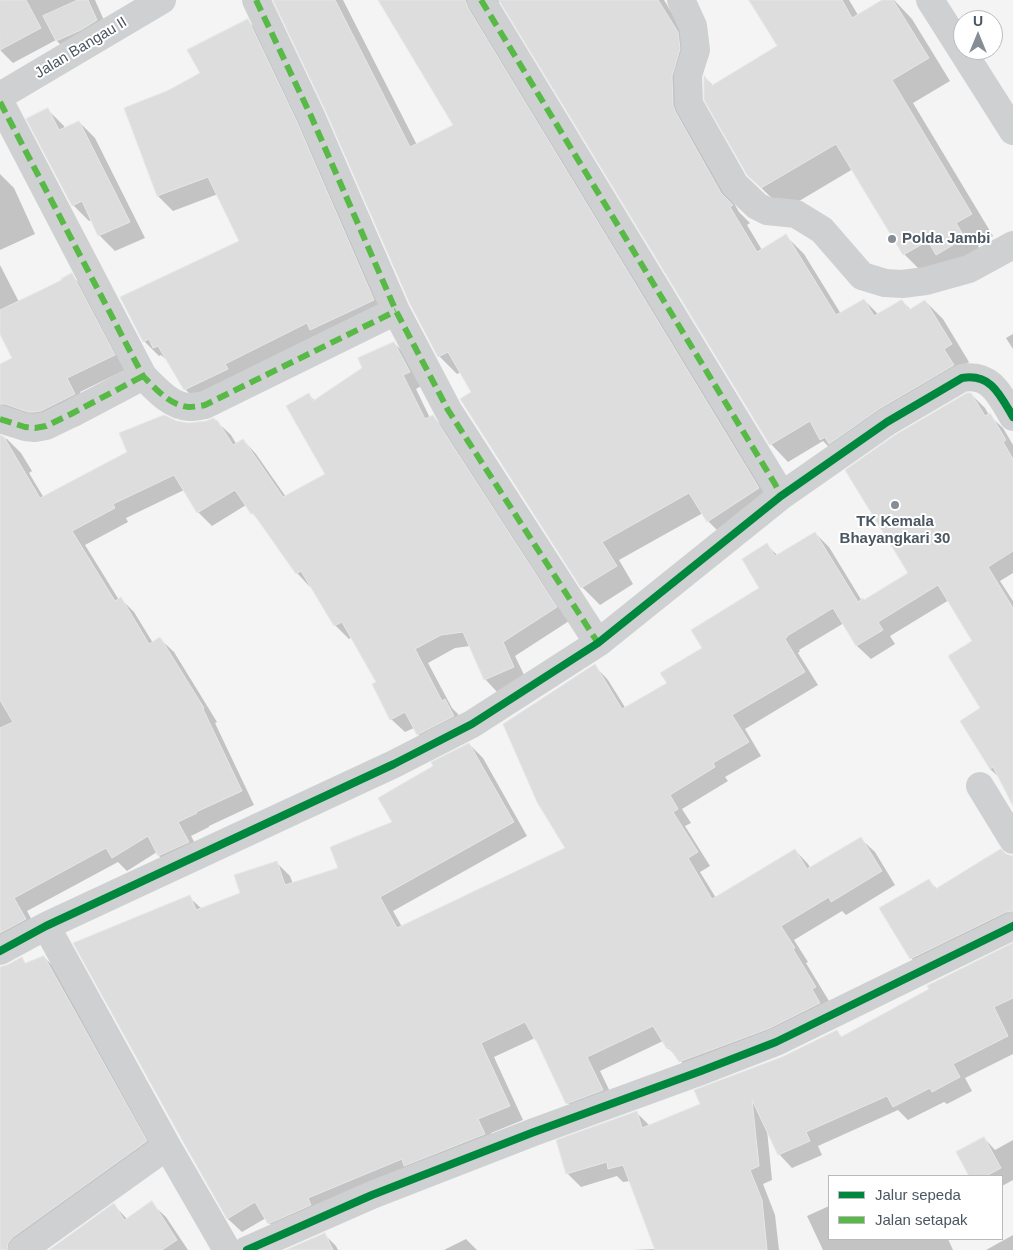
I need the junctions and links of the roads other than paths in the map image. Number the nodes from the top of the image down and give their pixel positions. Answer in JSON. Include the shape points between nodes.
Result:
{"nodes":[{"id":1,"x":162,"y":0,"type":"edge"},
{"id":2,"x":256,"y":0,"type":"edge"},
{"id":3,"x":481,"y":0,"type":"edge"},
{"id":4,"x":681,"y":0,"type":"edge"},
{"id":5,"x":930,"y":0,"type":"edge"},
{"id":6,"x":0,"y":96,"type":"edge"},
{"id":7,"x":0,"y":102,"type":"edge"},
{"id":8,"x":1013,"y":131,"type":"edge"},
{"id":9,"x":1013,"y":245,"type":"edge"},
{"id":10,"x":396,"y":312,"type":"junction"},
{"id":11,"x":143,"y":376,"type":"junction"},
{"id":12,"x":1013,"y":417,"type":"edge"},
{"id":13,"x":0,"y":419,"type":"edge"},
{"id":14,"x":781,"y":496,"type":"junction"},
{"id":15,"x":598,"y":643,"type":"junction"},
{"id":16,"x":980,"y":786,"type":"dead end"},
{"id":17,"x":1013,"y":840,"type":"edge"},
{"id":18,"x":46,"y":926,"type":"junction"},
{"id":19,"x":1013,"y":926,"type":"edge"},
{"id":20,"x":0,"y":951,"type":"edge"},
{"id":21,"x":167,"y":1146,"type":"junction"},
{"id":22,"x":22,"y":1250,"type":"edge"},
{"id":23,"x":227,"y":1250,"type":"edge"},
{"id":24,"x":247,"y":1250,"type":"edge"}],
"edges":[{"from":1,"to":6,"type":"street","name":"Jalan Bangau II"},
{"from":2,"to":10,"type":"street","via":[[311,116]]},
{"from":3,"to":14,"type":"street"},
{"from":4,"to":9,"type":"street","via":[[693,26],[696,50],[688,75],[689,104],[735,185],[757,206],[767,211],[796,214],[822,230],[862,276],[885,283],[926,281],[969,269]]},
{"from":5,"to":8,"type":"street"},
{"from":7,"to":11,"type":"street"},
{"from":10,"to":11,"type":"street","via":[[205,405],[187,407],[173,402]]},
{"from":10,"to":15,"type":"street","via":[[448,410]]},
{"from":11,"to":13,"type":"street","via":[[46,426],[24,427]]},
{"from":12,"to":14,"type":"street","via":[[988,382],[971,376],[962,378],[887,422]]},
{"from":14,"to":15,"type":"street"},
{"from":15,"to":18,"type":"street","via":[[472,724],[403,760]]},
{"from":16,"to":17,"type":"street"},
{"from":18,"to":20,"type":"street"},
{"from":18,"to":21,"type":"street"},
{"from":19,"to":24,"type":"street","via":[[776,1042],[372,1195]]},
{"from":21,"to":22,"type":"street"},
{"from":21,"to":23,"type":"street"}]}
